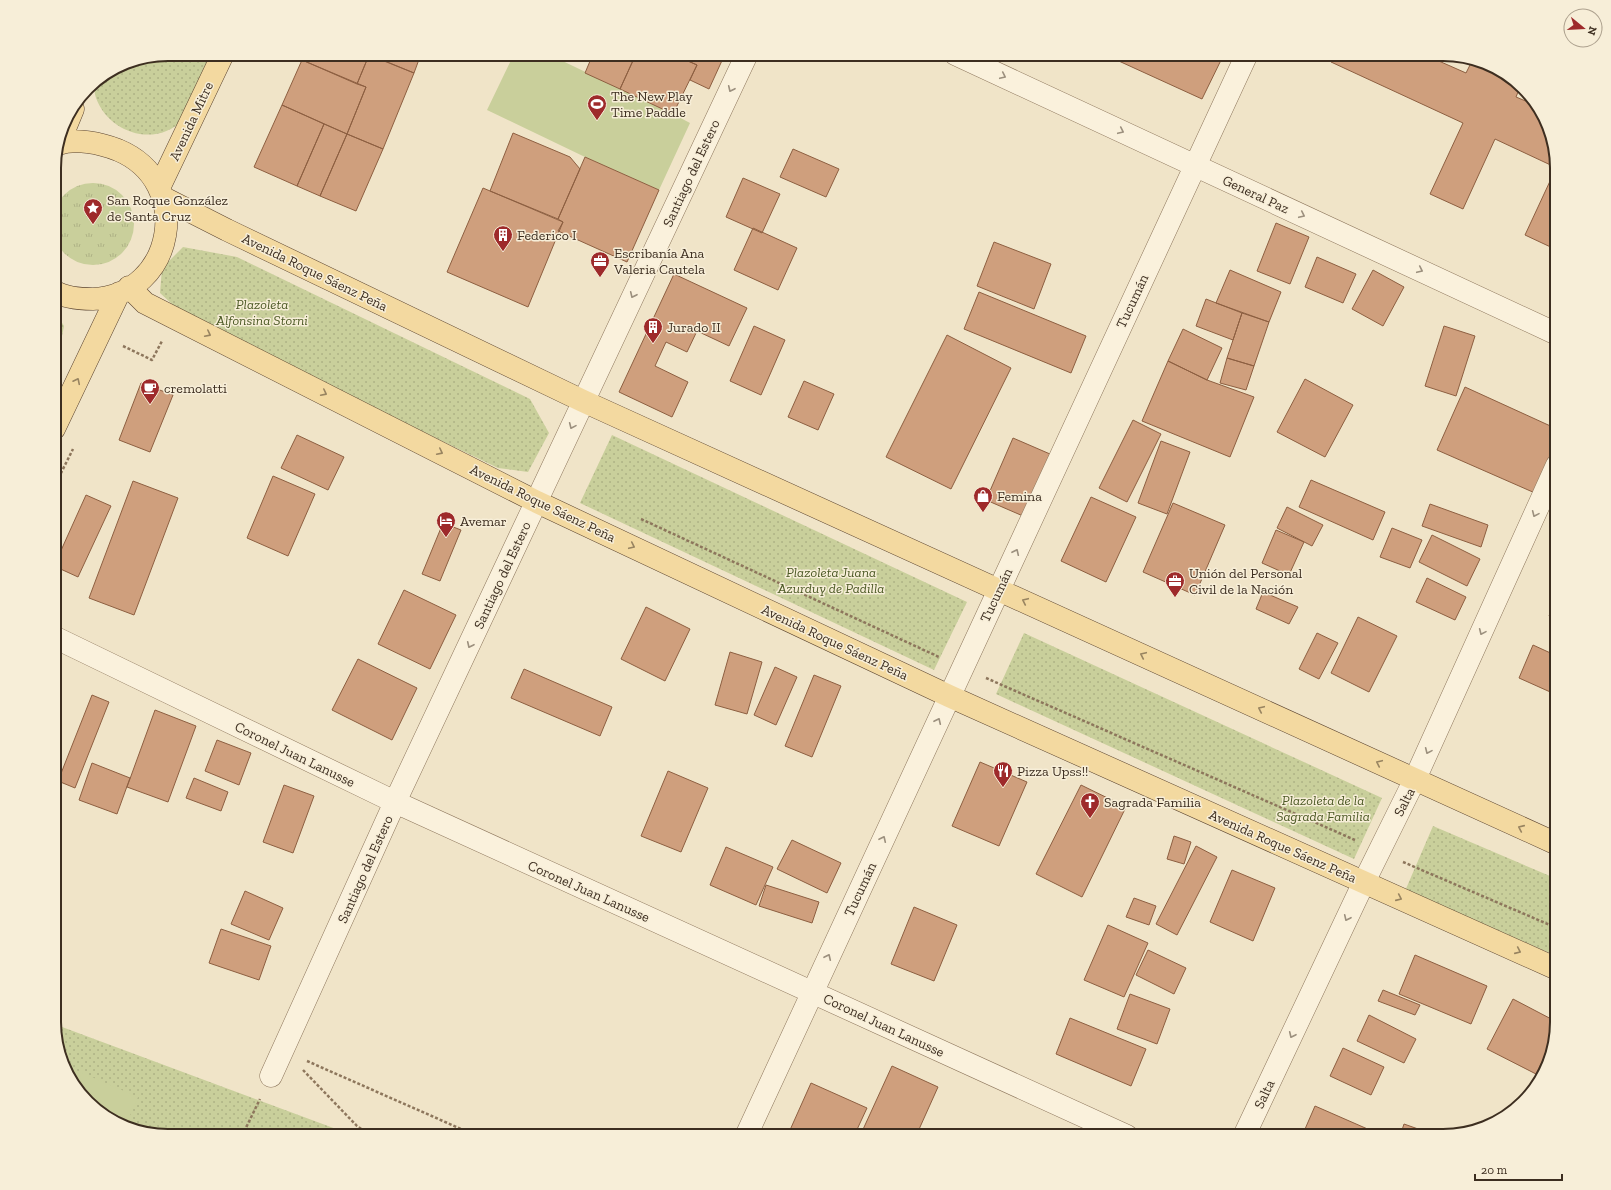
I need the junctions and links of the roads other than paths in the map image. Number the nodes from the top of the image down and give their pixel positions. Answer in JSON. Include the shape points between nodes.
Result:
{"nodes":[{"id":1,"x":220,"y":61,"type":"edge"},
{"id":2,"x":744,"y":61,"type":"edge"},
{"id":3,"x":970,"y":61,"type":"edge"},
{"id":4,"x":1244,"y":61,"type":"edge"},
{"id":5,"x":64,"y":144,"type":"edge"},
{"id":6,"x":1195,"y":166,"type":"junction"},
{"id":7,"x":162,"y":193,"type":"junction"},
{"id":8,"x":124,"y":290,"type":"junction"},
{"id":9,"x":61,"y":293,"type":"edge"},
{"id":10,"x":1550,"y":331,"type":"edge"},
{"id":11,"x":583,"y":401,"type":"junction"},
{"id":12,"x":61,"y":415,"type":"edge"},
{"id":13,"x":1550,"y":480,"type":"edge"},
{"id":14,"x":537,"y":502,"type":"junction"},
{"id":15,"x":999,"y":590,"type":"junction"},
{"id":16,"x":61,"y":640,"type":"edge"},
{"id":17,"x":949,"y":696,"type":"junction"},
{"id":18,"x":1415,"y":779,"type":"junction"},
{"id":19,"x":395,"y":802,"type":"junction"},
{"id":20,"x":1550,"y":841,"type":"edge"},
{"id":21,"x":1364,"y":882,"type":"junction"},
{"id":22,"x":1550,"y":966,"type":"edge"},
{"id":23,"x":812,"y":992,"type":"junction"},
{"id":24,"x":271,"y":1076,"type":"road end"},
{"id":25,"x":749,"y":1129,"type":"edge"},
{"id":26,"x":1112,"y":1129,"type":"edge"},
{"id":27,"x":1247,"y":1129,"type":"edge"}],
"edges":[{"from":1,"to":7,"type":"main road","name":"Avenida Mitre"},
{"from":2,"to":11,"type":"street","name":"Santiago del Estero","one_way":true},
{"from":3,"to":6,"type":"street","name":"General Paz","one_way":true},
{"from":4,"to":6,"type":"street","name":"Tucumán"},
{"from":5,"to":7,"type":"main road","via":[[86,142],[108,146],[129,155],[147,169]]},
{"from":6,"to":10,"type":"street","name":"General Paz","one_way":true},
{"from":15,"to":6,"type":"street","name":"Tucumán","one_way":true},
{"from":7,"to":8,"type":"main road","via":[[166,211],[166,234],[159,256],[146,275]]},
{"from":7,"to":11,"type":"main road","name":"Avenida Roque Sáenz Peña","via":[[227,230]]},
{"from":8,"to":9,"type":"main road","via":[[104,298],[80,299]]},
{"from":12,"to":8,"type":"main road","one_way":true},
{"from":8,"to":14,"type":"main road","name":"Avenida Roque Sáenz Peña","one_way":true},
{"from":11,"to":14,"type":"street","name":"Santiago del Estero","one_way":true},
{"from":11,"to":15,"type":"main road","name":"Avenida Roque Sáenz Peña"},
{"from":13,"to":18,"type":"street","name":"Salta","one_way":true},
{"from":14,"to":17,"type":"main road","name":"Avenida Roque Sáenz Peña","one_way":true},
{"from":14,"to":19,"type":"street","name":"Santiago del Estero","one_way":true},
{"from":15,"to":17,"type":"street","name":"Tucumán"},
{"from":18,"to":15,"type":"main road","name":"Avenida Roque Sáenz Peña","one_way":true},
{"from":16,"to":19,"type":"street","name":"Coronel Juan Lanusse"},
{"from":17,"to":21,"type":"main road","name":"Avenida Roque Sáenz Peña"},
{"from":23,"to":17,"type":"street","name":"Tucumán","one_way":true},
{"from":20,"to":18,"type":"main road","name":"Avenida Roque Sáenz Peña","one_way":true},
{"from":18,"to":21,"type":"street","name":"Salta"},
{"from":19,"to":23,"type":"street","name":"Coronel Juan Lanusse"},
{"from":19,"to":24,"type":"street","name":"Santiago del Estero"},
{"from":21,"to":22,"type":"main road","name":"Avenida Roque Sáenz Peña","one_way":true},
{"from":21,"to":27,"type":"street","name":"Salta","one_way":true},
{"from":23,"to":25,"type":"street","name":"Tucumán"},
{"from":23,"to":26,"type":"street","name":"Coronel Juan Lanusse"}]}
